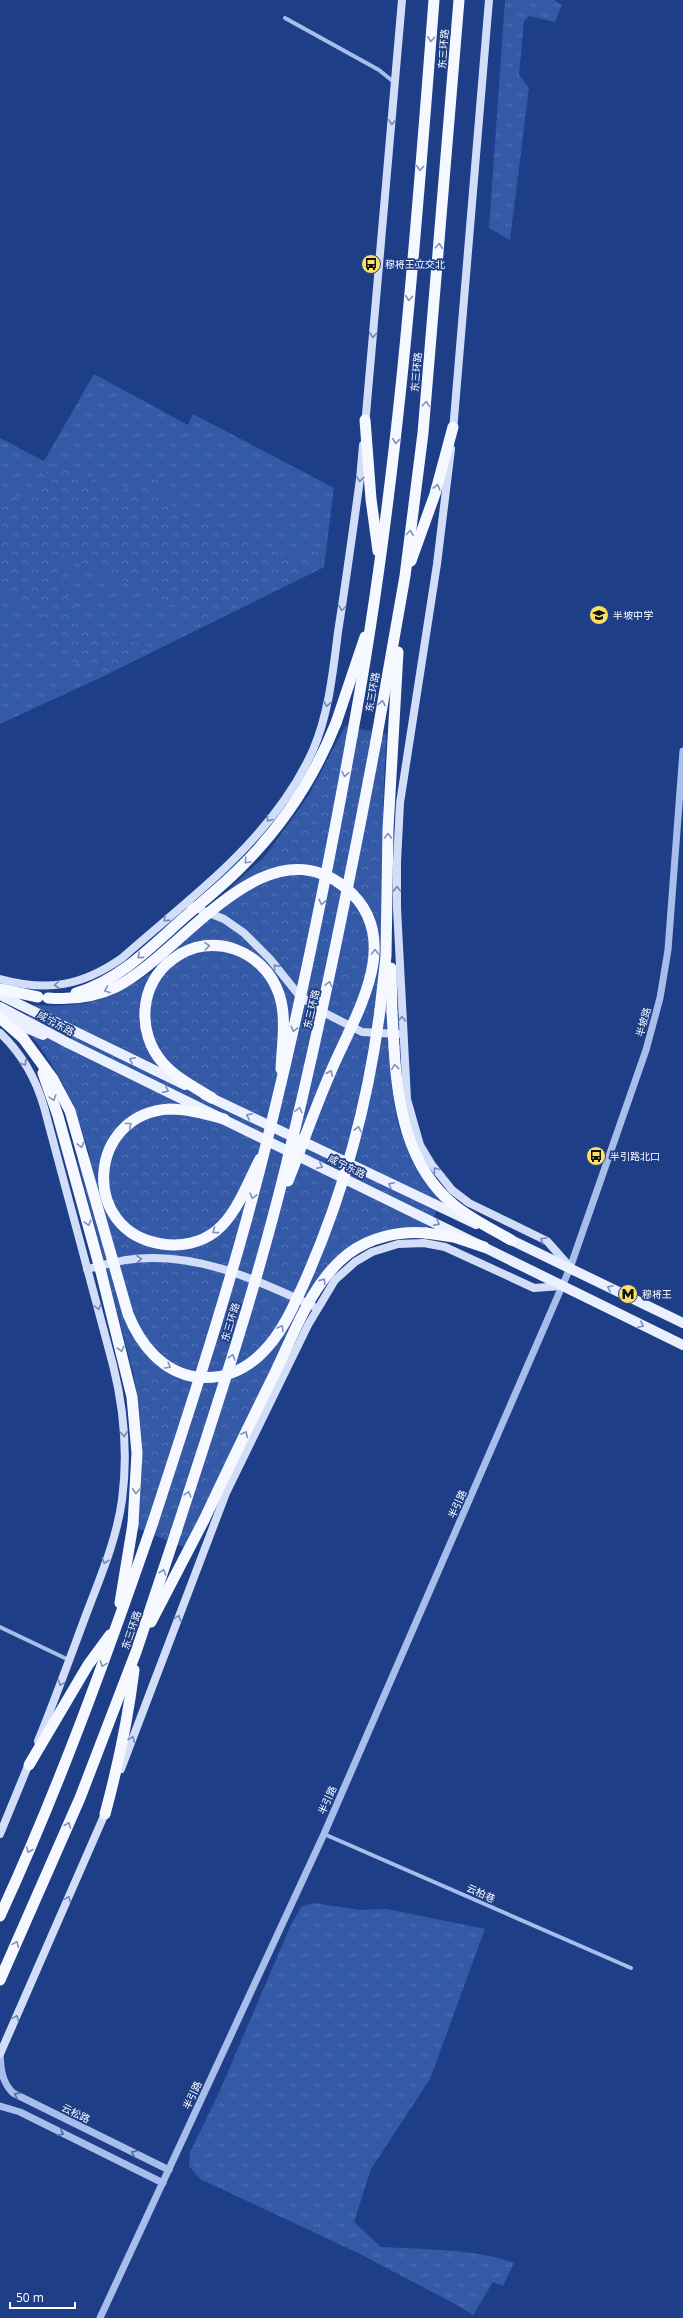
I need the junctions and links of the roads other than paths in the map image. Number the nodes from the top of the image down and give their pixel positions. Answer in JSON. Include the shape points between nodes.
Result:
{"nodes":[{"id":1,"x":402,"y":0,"type":"edge"},
{"id":2,"x":434,"y":0,"type":"edge"},
{"id":3,"x":459,"y":0,"type":"edge"},
{"id":4,"x":488,"y":0,"type":"edge"},
{"id":5,"x":285,"y":18,"type":"dead end"},
{"id":6,"x":395,"y":83,"type":"junction"},
{"id":7,"x":365,"y":420,"type":"junction"},
{"id":8,"x":453,"y":427,"type":"junction"},
{"id":9,"x":380,"y":562,"type":"junction"},
{"id":10,"x":405,"y":576,"type":"junction"},
{"id":11,"x":374,"y":608,"type":"junction"},
{"id":12,"x":399,"y":615,"type":"junction"},
{"id":13,"x":683,"y":750,"type":"edge"},
{"id":14,"x":683,"y":755,"type":"edge"},
{"id":15,"x":184,"y":903,"type":"junction"},
{"id":16,"x":387,"y":917,"type":"junction"},
{"id":17,"x":0,"y":978,"type":"edge"},
{"id":18,"x":0,"y":989,"type":"edge"},
{"id":19,"x":0,"y":995,"type":"edge"},
{"id":20,"x":43,"y":997,"type":"junction"},
{"id":21,"x":0,"y":1007,"type":"edge"},
{"id":22,"x":0,"y":1018,"type":"edge"},
{"id":23,"x":0,"y":1033,"type":"edge"},
{"id":24,"x":403,"y":1034,"type":"junction"},
{"id":25,"x":23,"y":1038,"type":"junction"},
{"id":26,"x":68,"y":1043,"type":"junction"},
{"id":27,"x":281,"y":1084,"type":"junction"},
{"id":28,"x":212,"y":1098,"type":"junction"},
{"id":29,"x":224,"y":1118,"type":"junction"},
{"id":30,"x":264,"y":1151,"type":"junction"},
{"id":31,"x":270,"y":1226,"type":"junction"},
{"id":32,"x":512,"y":1240,"type":"junction"},
{"id":33,"x":484,"y":1247,"type":"junction"},
{"id":34,"x":570,"y":1268,"type":"junction"},
{"id":35,"x":87,"y":1269,"type":"junction"},
{"id":36,"x":562,"y":1286,"type":"junction"},
{"id":37,"x":317,"y":1308,"type":"junction"},
{"id":38,"x":683,"y":1324,"type":"edge"},
{"id":39,"x":683,"y":1345,"type":"edge"},
{"id":40,"x":117,"y":1626,"type":"junction"},
{"id":41,"x":0,"y":1627,"type":"edge"},
{"id":42,"x":136,"y":1652,"type":"junction"},
{"id":43,"x":69,"y":1660,"type":"junction"},
{"id":44,"x":28,"y":1765,"type":"junction"},
{"id":45,"x":105,"y":1814,"type":"junction"},
{"id":46,"x":0,"y":1834,"type":"edge"},
{"id":47,"x":324,"y":1834,"type":"junction"},
{"id":48,"x":0,"y":1916,"type":"edge"},
{"id":49,"x":631,"y":1968,"type":"dead end"},
{"id":50,"x":0,"y":1980,"type":"edge"},
{"id":51,"x":0,"y":2053,"type":"edge"},
{"id":52,"x":0,"y":2106,"type":"edge"},
{"id":53,"x":169,"y":2170,"type":"junction"},
{"id":54,"x":163,"y":2183,"type":"junction"},
{"id":55,"x":100,"y":2318,"type":"edge"}],
"edges":[{"from":1,"to":6,"type":"main road"},
{"from":2,"to":9,"type":"highway","name":"东三环路","one_way":true,"via":[[396,443]]},
{"from":10,"to":3,"type":"highway","name":"东三环路","one_way":true,"via":[[423,432]]},
{"from":4,"to":8,"type":"main road"},
{"from":5,"to":6,"type":"street","via":[[379,70]]},
{"from":6,"to":7,"type":"main road","one_way":true},
{"from":7,"to":9,"type":"highway","via":[[371,499]]},
{"from":7,"to":15,"type":"main road","one_way":true,"via":[[360,479],[334,666],[326,711],[318,736],[293,786],[261,830],[236,857]]},
{"from":10,"to":8,"type":"highway","one_way":true,"via":[[435,494]]},
{"from":24,"to":8,"type":"main road","one_way":true,"via":[[397,874],[400,803],[437,564]]},
{"from":9,"to":11,"type":"highway","name":"东三环路"},
{"from":10,"to":12,"type":"highway","name":"东三环路"},
{"from":11,"to":20,"type":"highway","one_way":true,"bridge":true,"via":[[336,723],[322,755],[298,798],[266,840],[235,873],[122,971],[88,989]]},
{"from":11,"to":27,"type":"highway","name":"东三环路","one_way":true,"bridge":true,"via":[[328,869],[298,1016]]},
{"from":16,"to":12,"type":"highway","one_way":true,"via":[[388,814]]},
{"from":31,"to":12,"type":"highway","name":"东三环路","one_way":true,"bridge":true,"via":[[335,957]]},
{"from":13,"to":14,"type":"street","name":"半坡路"},
{"from":14,"to":34,"type":"street","name":"半坡路","via":[[668,950],[660,998],[646,1050]]},
{"from":15,"to":17,"type":"main road","one_way":true,"via":[[122,958],[86,978],[62,985],[46,986]]},
{"from":24,"to":15,"type":"main road","one_way":true,"via":[[362,1032],[319,1010],[298,994],[266,955],[237,928],[218,916]]},
{"from":25,"to":16,"type":"highway","one_way":true,"bridge":true,"via":[[56,1083],[72,1115],[127,1310],[138,1335],[152,1354],[168,1366],[193,1376],[213,1377],[238,1370],[263,1352],[277,1334],[300,1292],[323,1238],[353,1148],[380,1010]]},
{"from":32,"to":16,"type":"highway","one_way":true,"bridge":true,"via":[[452,1204],[415,1154],[404,1123],[394,1047]]},
{"from":18,"to":20,"type":"highway"},
{"from":28,"to":19,"type":"main road","name":"咸宁东路","one_way":true},
{"from":31,"to":20,"type":"highway","one_way":true,"bridge":true,"via":[[322,1092],[370,981],[374,959],[373,936],[366,913],[354,895],[336,881],[316,873],[293,870],[272,873],[253,880],[234,894],[153,962],[123,983],[88,996]]},
{"from":21,"to":26,"type":"main road","name":"咸宁东路"},
{"from":22,"to":25,"type":"highway"},
{"from":22,"to":26,"type":"main road"},
{"from":23,"to":35,"type":"main road","one_way":true,"via":[[22,1060],[42,1099]]},
{"from":34,"to":24,"type":"main road","one_way":true,"via":[[547,1241],[465,1200],[452,1190],[435,1169],[420,1144],[409,1112]]},
{"from":25,"to":40,"type":"highway","one_way":true,"bridge":true,"via":[[52,1095],[127,1372],[134,1415],[137,1453],[133,1524]]},
{"from":26,"to":29,"type":"main road","name":"咸宁东路","one_way":true},
{"from":28,"to":27,"type":"highway","one_way":true,"bridge":true,"via":[[174,1074],[163,1063],[149,1042],[145,1022],[146,1000],[161,970],[189,950],[207,946],[239,950],[252,957],[264,967],[280,994],[283,1013]]},
{"from":27,"to":30,"type":"highway","name":"东三环路","bridge":true},
{"from":32,"to":28,"type":"main road","name":"咸宁东路","one_way":true,"via":[[447,1212]]},
{"from":30,"to":29,"type":"highway","one_way":true,"bridge":true,"via":[[236,1205],[216,1230],[197,1241],[182,1245],[159,1244],[140,1237],[123,1226],[111,1210],[103,1181],[106,1160],[116,1138],[133,1121],[148,1113],[176,1109]]},
{"from":29,"to":33,"type":"main road","name":"咸宁东路","one_way":true},
{"from":30,"to":40,"type":"highway","name":"东三环路","one_way":true,"bridge":true,"via":[[219,1312],[153,1522]]},
{"from":42,"to":31,"type":"highway","name":"东三环路","one_way":true,"bridge":true,"via":[[243,1321]]},
{"from":32,"to":34,"type":"main road","name":"咸宁东路"},
{"from":33,"to":36,"type":"main road","name":"咸宁东路"},
{"from":42,"to":33,"type":"highway","one_way":true,"bridge":true,"via":[[204,1520],[301,1317],[327,1276],[349,1254],[371,1242],[400,1233],[454,1237]]},
{"from":34,"to":36,"type":"street","name":"半坡路"},
{"from":38,"to":34,"type":"main road","name":"咸宁东路","one_way":true},
{"from":35,"to":37,"type":"main road","one_way":true,"via":[[138,1259],[197,1262],[250,1278]]},
{"from":35,"to":43,"type":"main road","one_way":true,"via":[[119,1390],[125,1465],[117,1524]]},
{"from":36,"to":37,"type":"main road","via":[[534,1288],[445,1247],[410,1242],[378,1250],[355,1262],[335,1280]]},
{"from":36,"to":39,"type":"main road","name":"咸宁东路","one_way":true},
{"from":36,"to":47,"type":"street","name":"半引路"},
{"from":45,"to":37,"type":"main road","one_way":true,"via":[[226,1493]]},
{"from":40,"to":44,"type":"highway","via":[[88,1664]]},
{"from":40,"to":48,"type":"highway","name":"东三环路","one_way":true,"via":[[64,1766]]},
{"from":41,"to":43,"type":"street"},
{"from":42,"to":45,"type":"highway","via":[[117,1770]]},
{"from":50,"to":42,"type":"highway","name":"东三环路","one_way":true,"via":[[80,1798]]},
{"from":43,"to":44,"type":"main road","one_way":true},
{"from":44,"to":46,"type":"main road"},
{"from":51,"to":45,"type":"main road","one_way":true},
{"from":47,"to":49,"type":"street","name":"云柏巷"},
{"from":47,"to":53,"type":"street","name":"半引路"},
{"from":53,"to":51,"type":"street","name":"云松路","one_way":true,"via":[[13,2093],[5,2085]]},
{"from":52,"to":54,"type":"street","one_way":true,"via":[[20,2112]]},
{"from":53,"to":54,"type":"street","name":"半引路"},
{"from":54,"to":55,"type":"street","name":"半引路"}]}
